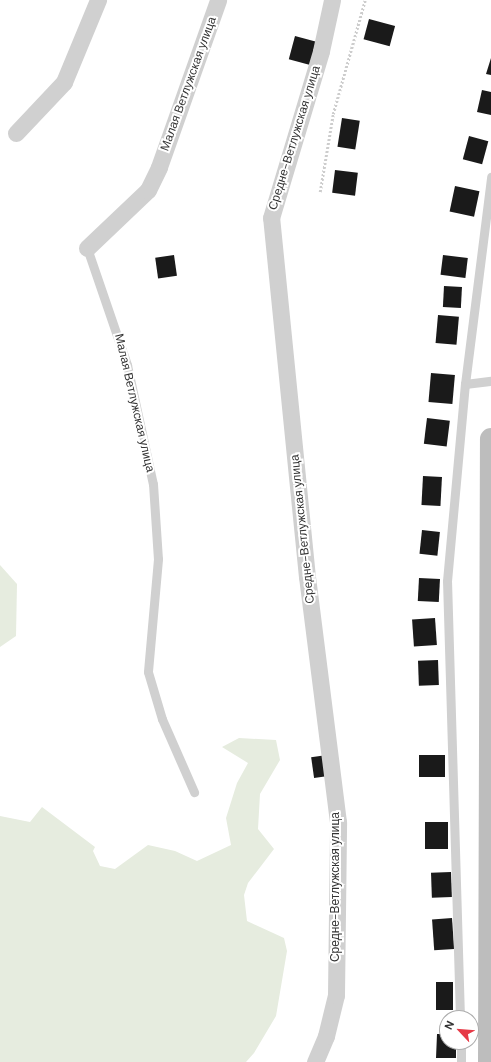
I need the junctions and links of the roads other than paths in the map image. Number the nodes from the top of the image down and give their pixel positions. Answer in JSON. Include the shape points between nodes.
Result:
{"nodes":[{"id":1,"x":98,"y":0,"type":"edge"},
{"id":2,"x":218,"y":0,"type":"edge"},
{"id":3,"x":332,"y":0,"type":"edge"},
{"id":4,"x":16,"y":133,"type":"dead end"},
{"id":5,"x":491,"y":177,"type":"edge"},
{"id":6,"x":87,"y":248,"type":"joint"},
{"id":7,"x":491,"y":381,"type":"edge"},
{"id":8,"x":465,"y":384,"type":"junction"},
{"id":9,"x":491,"y":439,"type":"edge"},
{"id":10,"x":194,"y":792,"type":"dead end"},
{"id":11,"x":460,"y":1010,"type":"edge"},
{"id":12,"x":461,"y":1050,"type":"edge"},
{"id":13,"x":315,"y":1062,"type":"edge"},
{"id":14,"x":461,"y":1062,"type":"edge"},
{"id":15,"x":489,"y":1062,"type":"edge"}],
"edges":[{"from":1,"to":4,"type":"street","via":[[64,82]]},
{"from":2,"to":6,"type":"street","name":"Малая Ветлужская улица","via":[[159,167],[148,190]]},
{"from":3,"to":13,"type":"street","name":"Средне-Ветлужская улица","via":[[321,51],[271,218],[307,577],[338,822],[336,995],[326,1036]]},
{"from":5,"to":8,"type":"lane"},
{"from":6,"to":10,"type":"lane","name":"Малая Ветлужская улица","via":[[127,366],[153,484],[158,559],[148,672],[162,719]]},
{"from":7,"to":8,"type":"lane"},
{"from":8,"to":11,"type":"lane","via":[[447,581]]},
{"from":9,"to":15,"type":"main road"},
{"from":12,"to":14,"type":"lane"}]}
